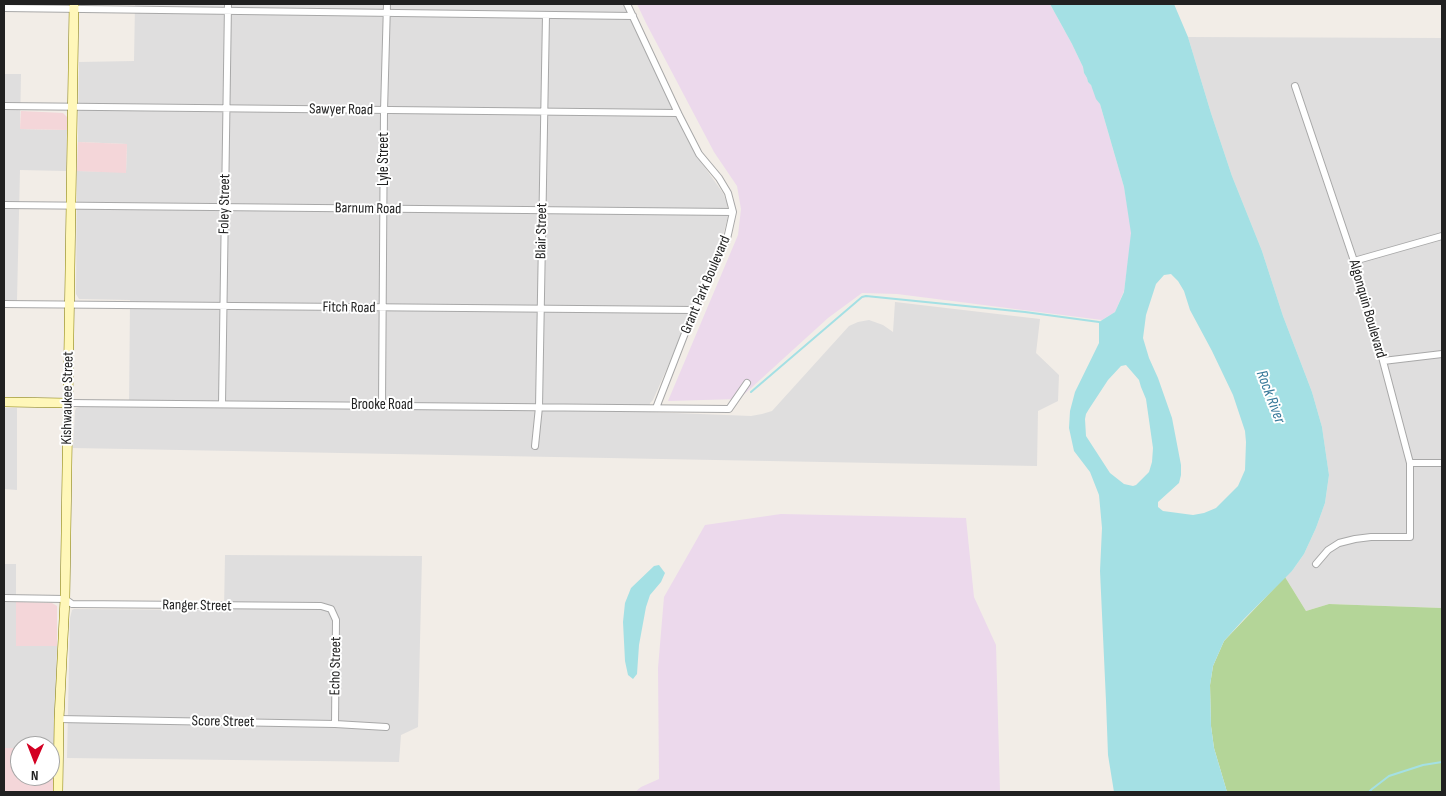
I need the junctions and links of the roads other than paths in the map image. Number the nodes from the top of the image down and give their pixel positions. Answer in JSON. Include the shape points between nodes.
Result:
{"nodes":[{"id":1,"x":228,"y":4,"type":"edge"},
{"id":2,"x":387,"y":4,"type":"edge"},
{"id":3,"x":627,"y":4,"type":"edge"},
{"id":4,"x":74,"y":6,"type":"edge"},
{"id":5,"x":4,"y":8,"type":"edge"},
{"id":6,"x":228,"y":12,"type":"junction"},
{"id":7,"x":387,"y":14,"type":"junction"},
{"id":8,"x":546,"y":15,"type":"junction"},
{"id":9,"x":633,"y":16,"type":"junction"},
{"id":10,"x":1295,"y":86,"type":"dead end"},
{"id":11,"x":4,"y":106,"type":"edge"},
{"id":12,"x":73,"y":107,"type":"junction"},
{"id":13,"x":226,"y":109,"type":"junction"},
{"id":14,"x":384,"y":111,"type":"junction"},
{"id":15,"x":543,"y":112,"type":"junction"},
{"id":16,"x":678,"y":113,"type":"junction"},
{"id":17,"x":4,"y":205,"type":"edge"},
{"id":18,"x":71,"y":206,"type":"junction"},
{"id":19,"x":225,"y":208,"type":"junction"},
{"id":20,"x":384,"y":209,"type":"junction"},
{"id":21,"x":542,"y":211,"type":"junction"},
{"id":22,"x":733,"y":212,"type":"junction"},
{"id":23,"x":1442,"y":236,"type":"edge"},
{"id":24,"x":1354,"y":262,"type":"junction"},
{"id":25,"x":4,"y":304,"type":"edge"},
{"id":26,"x":69,"y":305,"type":"junction"},
{"id":27,"x":224,"y":306,"type":"junction"},
{"id":28,"x":383,"y":308,"type":"junction"},
{"id":29,"x":541,"y":309,"type":"junction"},
{"id":30,"x":694,"y":310,"type":"junction"},
{"id":31,"x":1442,"y":354,"type":"edge"},
{"id":32,"x":1383,"y":362,"type":"junction"},
{"id":33,"x":746,"y":383,"type":"dead end"},
{"id":34,"x":4,"y":402,"type":"edge"},
{"id":35,"x":68,"y":403,"type":"junction"},
{"id":36,"x":222,"y":404,"type":"junction"},
{"id":37,"x":382,"y":405,"type":"junction"},
{"id":38,"x":539,"y":407,"type":"junction"},
{"id":39,"x":656,"y":408,"type":"junction"},
{"id":40,"x":535,"y":446,"type":"dead end"},
{"id":41,"x":1410,"y":463,"type":"junction"},
{"id":42,"x":1442,"y":463,"type":"edge"},
{"id":43,"x":1316,"y":564,"type":"dead end"},
{"id":44,"x":4,"y":598,"type":"edge"},
{"id":45,"x":65,"y":599,"type":"junction"},
{"id":46,"x":331,"y":609,"type":"joint"},
{"id":47,"x":60,"y":720,"type":"junction"},
{"id":48,"x":335,"y":724,"type":"junction"},
{"id":49,"x":386,"y":727,"type":"dead end"},
{"id":50,"x":58,"y":792,"type":"edge"}],
"edges":[{"from":1,"to":6,"type":"street","name":"Foley Street"},
{"from":2,"to":7,"type":"street","name":"Lyle Street"},
{"from":3,"to":9,"type":"street","name":"Grant Park Boulevard"},
{"from":4,"to":5,"type":"street"},
{"from":4,"to":6,"type":"street"},
{"from":4,"to":12,"type":"street","name":"Kishwaukee Street"},
{"from":6,"to":7,"type":"street"},
{"from":6,"to":13,"type":"street","name":"Foley Street"},
{"from":7,"to":8,"type":"street"},
{"from":7,"to":14,"type":"street","name":"Lyle Street"},
{"from":8,"to":9,"type":"street"},
{"from":8,"to":15,"type":"street","name":"Blair Street"},
{"from":9,"to":16,"type":"street","name":"Grant Park Boulevard"},
{"from":10,"to":24,"type":"street","name":"Algonquin Boulevard"},
{"from":11,"to":12,"type":"street","name":"Sawyer Road"},
{"from":12,"to":13,"type":"street","name":"Sawyer Road"},
{"from":12,"to":18,"type":"street","name":"Kishwaukee Street"},
{"from":13,"to":14,"type":"street","name":"Sawyer Road"},
{"from":13,"to":19,"type":"street","name":"Foley Street"},
{"from":14,"to":15,"type":"street","name":"Sawyer Road"},
{"from":14,"to":20,"type":"street","name":"Lyle Street"},
{"from":15,"to":16,"type":"street","name":"Sawyer Road"},
{"from":15,"to":21,"type":"street","name":"Blair Street"},
{"from":16,"to":22,"type":"street","name":"Grant Park Boulevard","via":[[698,154],[728,192]]},
{"from":17,"to":18,"type":"street","name":"Barnum Road"},
{"from":18,"to":19,"type":"street","name":"Barnum Road"},
{"from":18,"to":26,"type":"street","name":"Kishwaukee Street"},
{"from":19,"to":20,"type":"street","name":"Barnum Road"},
{"from":19,"to":27,"type":"street","name":"Foley Street"},
{"from":20,"to":21,"type":"street","name":"Barnum Road"},
{"from":20,"to":28,"type":"street","name":"Lyle Street"},
{"from":21,"to":22,"type":"street","name":"Barnum Road"},
{"from":21,"to":29,"type":"street","name":"Blair Street"},
{"from":22,"to":30,"type":"street","name":"Grant Park Boulevard","via":[[727,239]]},
{"from":23,"to":24,"type":"street"},
{"from":24,"to":32,"type":"street","name":"Algonquin Boulevard"},
{"from":25,"to":26,"type":"street","name":"Fitch Road"},
{"from":26,"to":27,"type":"street","name":"Fitch Road"},
{"from":26,"to":35,"type":"street","name":"Kishwaukee Street"},
{"from":27,"to":28,"type":"street","name":"Fitch Road"},
{"from":27,"to":36,"type":"street","name":"Foley Street"},
{"from":28,"to":29,"type":"street","name":"Fitch Road"},
{"from":28,"to":37,"type":"street","name":"Lyle Street"},
{"from":29,"to":30,"type":"street","name":"Fitch Road"},
{"from":29,"to":38,"type":"street","name":"Blair Street"},
{"from":30,"to":39,"type":"street","name":"Grant Park Boulevard"},
{"from":31,"to":32,"type":"street"},
{"from":32,"to":41,"type":"street","name":"Algonquin Boulevard"},
{"from":33,"to":39,"type":"street","name":"Brooke Road","via":[[730,409]]},
{"from":34,"to":35,"type":"street","name":"Brooke Road"},
{"from":35,"to":36,"type":"street","name":"Brooke Road"},
{"from":35,"to":45,"type":"street","name":"Kishwaukee Street"},
{"from":36,"to":37,"type":"street","name":"Brooke Road"},
{"from":37,"to":38,"type":"street","name":"Brooke Road"},
{"from":38,"to":39,"type":"street","name":"Brooke Road"},
{"from":38,"to":40,"type":"street","name":"Blair Street"},
{"from":41,"to":42,"type":"street"},
{"from":41,"to":43,"type":"street","name":"Algonquin Boulevard","via":[[1410,537],[1372,537],[1339,543]]},
{"from":44,"to":45,"type":"street","name":"Ranger Street"},
{"from":45,"to":46,"type":"street","name":"Ranger Street","via":[[72,604],[321,606]]},
{"from":45,"to":47,"type":"street","name":"Kishwaukee Street"},
{"from":46,"to":48,"type":"street","name":"Echo Street","via":[[336,620]]},
{"from":47,"to":48,"type":"street","name":"Score Street"},
{"from":47,"to":50,"type":"street","name":"Kishwaukee Street"},
{"from":48,"to":49,"type":"street","name":"Score Street"}]}
